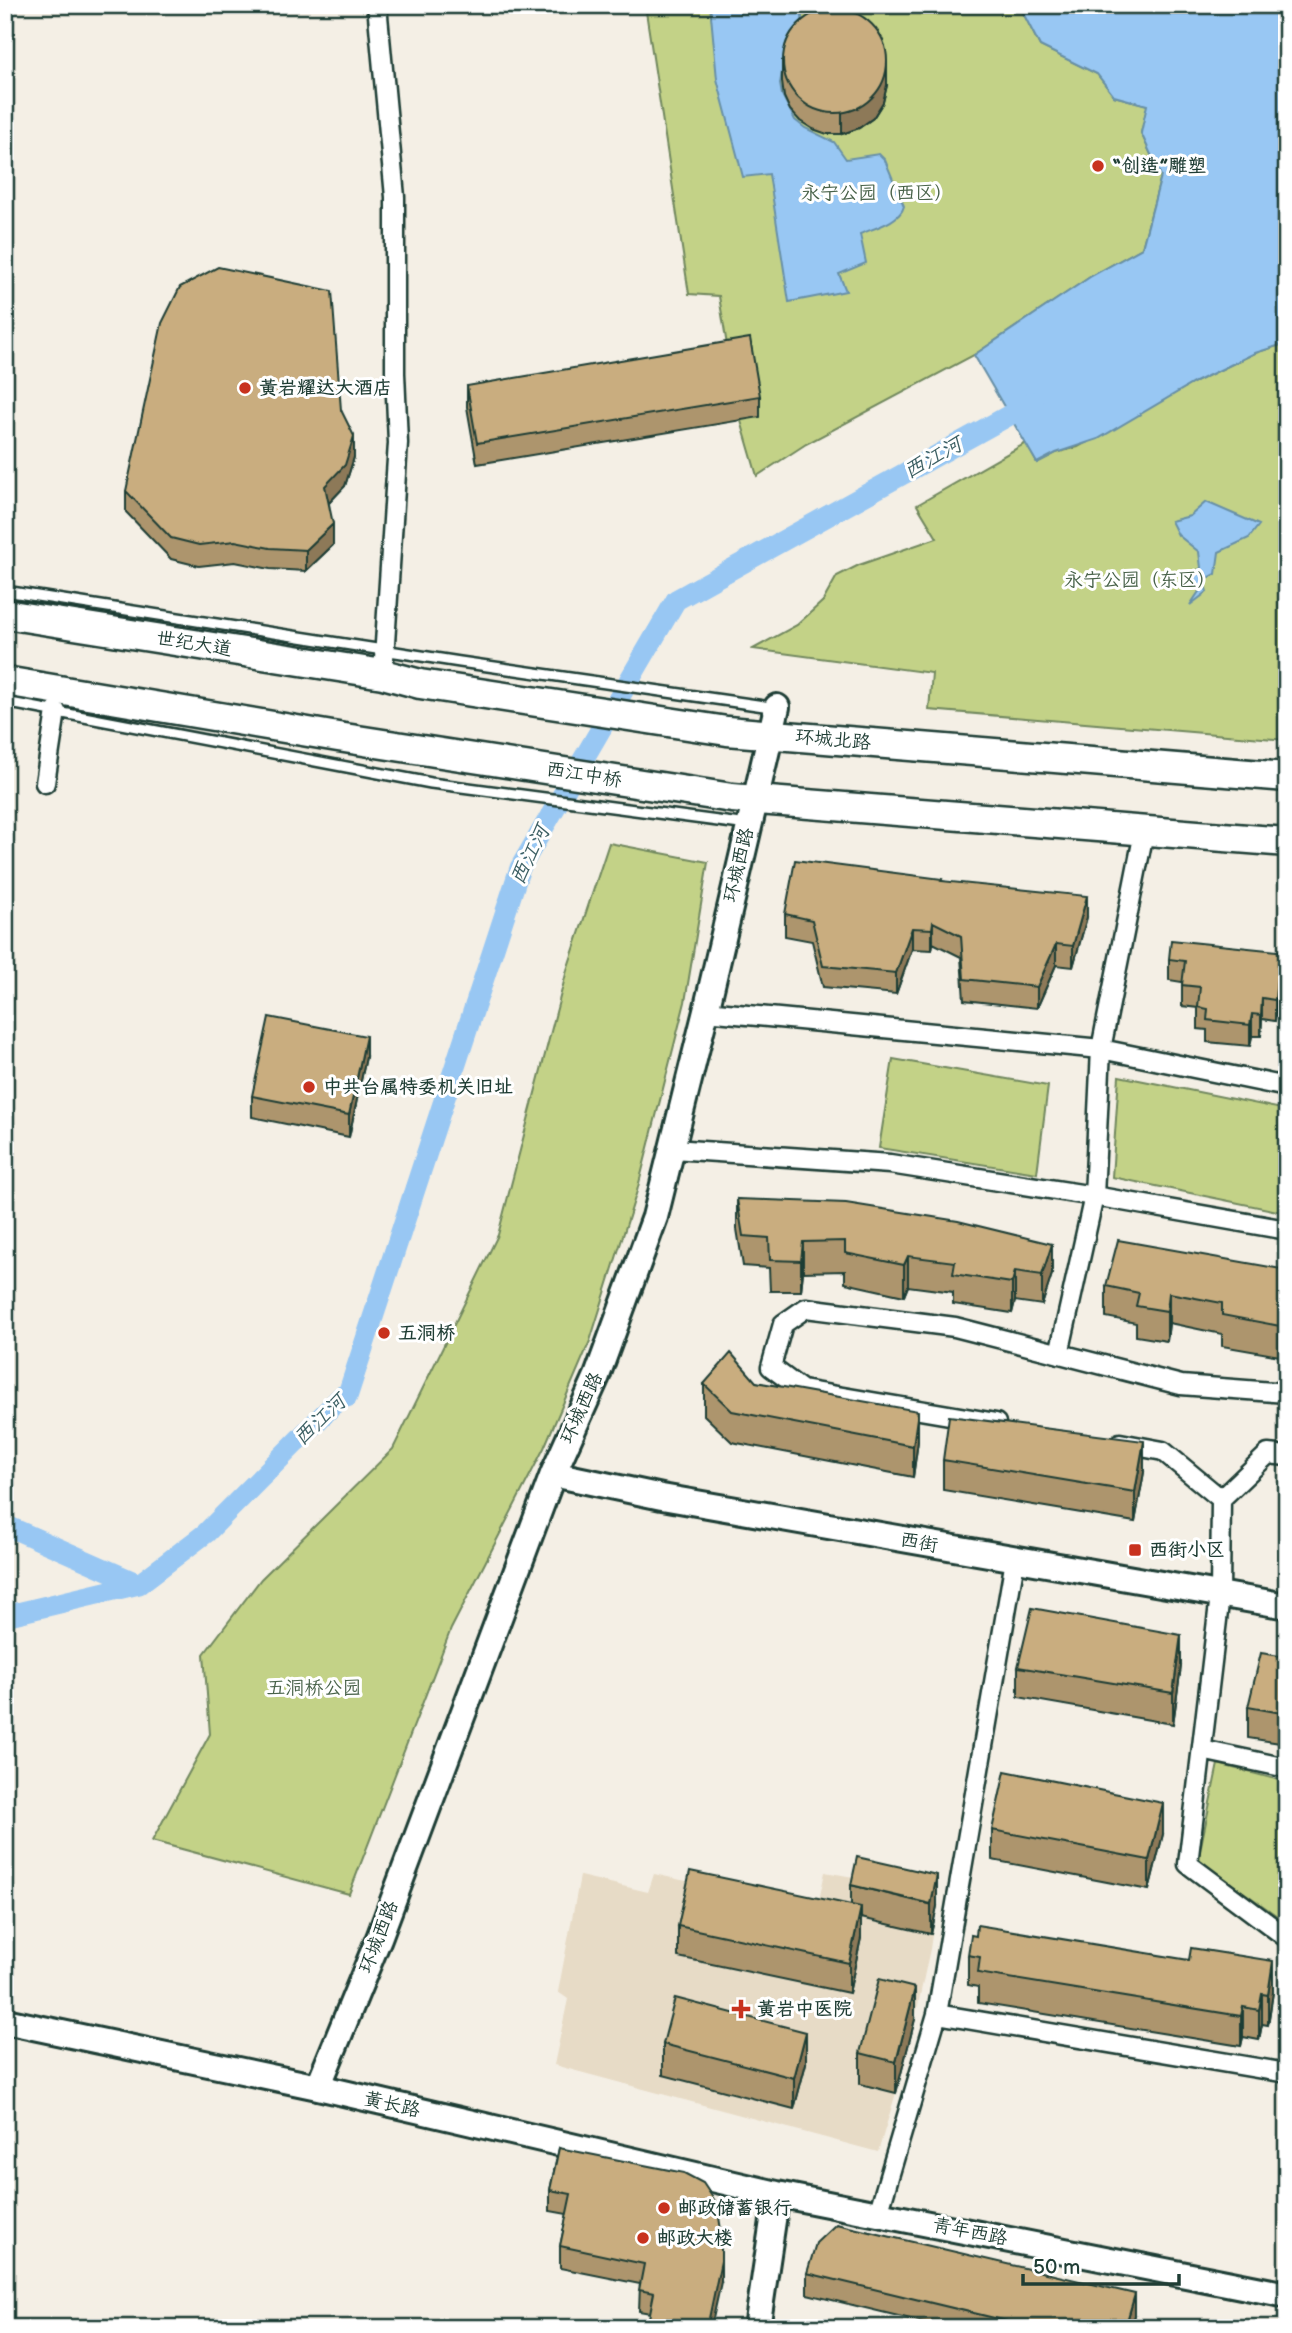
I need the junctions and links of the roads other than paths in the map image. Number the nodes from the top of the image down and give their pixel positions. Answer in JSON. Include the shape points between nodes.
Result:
{"nodes":[{"id":1,"x":377,"y":5,"type":"edge"},
{"id":2,"x":5,"y":591,"type":"edge"},
{"id":3,"x":5,"y":614,"type":"edge"},
{"id":4,"x":384,"y":662,"type":"junction"},
{"id":5,"x":5,"y":681,"type":"edge"},
{"id":6,"x":5,"y":702,"type":"edge"},
{"id":7,"x":770,"y":706,"type":"joint"},
{"id":8,"x":56,"y":711,"type":"junction"},
{"id":9,"x":769,"y":734,"type":"junction"},
{"id":10,"x":1287,"y":777,"type":"edge"},
{"id":11,"x":45,"y":783,"type":"dead end"},
{"id":12,"x":751,"y":813,"type":"junction"},
{"id":13,"x":1143,"y":832,"type":"junction"},
{"id":14,"x":1287,"y":842,"type":"edge"},
{"id":15,"x":706,"y":1011,"type":"junction"},
{"id":16,"x":1101,"y":1049,"type":"junction"},
{"id":17,"x":1287,"y":1087,"type":"edge"},
{"id":18,"x":673,"y":1149,"type":"junction"},
{"id":19,"x":1094,"y":1196,"type":"junction"},
{"id":20,"x":1287,"y":1230,"type":"edge"},
{"id":21,"x":1059,"y":1354,"type":"junction"},
{"id":22,"x":1287,"y":1393,"type":"edge"},
{"id":23,"x":1016,"y":1426,"type":"edge"},
{"id":24,"x":1096,"y":1439,"type":"edge"},
{"id":25,"x":1287,"y":1456,"type":"edge"},
{"id":26,"x":553,"y":1474,"type":"junction"},
{"id":27,"x":1221,"y":1499,"type":"junction"},
{"id":28,"x":1015,"y":1560,"type":"junction"},
{"id":29,"x":1220,"y":1595,"type":"junction"},
{"id":30,"x":1287,"y":1606,"type":"edge"},
{"id":31,"x":1202,"y":1750,"type":"junction"},
{"id":32,"x":1287,"y":1768,"type":"edge"},
{"id":33,"x":1287,"y":1938,"type":"edge"},
{"id":34,"x":937,"y":2014,"type":"junction"},
{"id":35,"x":5,"y":2021,"type":"edge"},
{"id":36,"x":1287,"y":2073,"type":"edge"},
{"id":37,"x":317,"y":2087,"type":"junction"},
{"id":38,"x":777,"y":2194,"type":"junction"},
{"id":39,"x":877,"y":2214,"type":"junction"},
{"id":40,"x":1287,"y":2295,"type":"edge"},
{"id":41,"x":757,"y":2328,"type":"edge"}],
"edges":[{"from":1,"to":4,"type":"street","via":[[395,197],[398,443]]},
{"from":2,"to":4,"type":"lane"},
{"from":3,"to":4,"type":"main road","name":"世纪大道"},
{"from":4,"to":7,"type":"lane","via":[[460,662]]},
{"from":4,"to":9,"type":"main road","name":"环城北路","via":[[420,684]]},
{"from":5,"to":12,"type":"main road","name":"西江中桥","via":[[712,795]]},
{"from":6,"to":8,"type":"lane"},
{"from":7,"to":9,"type":"main road","name":"环城西路"},
{"from":8,"to":11,"type":"street"},
{"from":8,"to":12,"type":"lane","via":[[431,783],[690,817]]},
{"from":9,"to":10,"type":"main road","name":"环城北路"},
{"from":9,"to":12,"type":"main road","name":"环城西路"},
{"from":12,"to":13,"type":"main road"},
{"from":12,"to":15,"type":"main road","name":"环城西路"},
{"from":13,"to":14,"type":"main road"},
{"from":13,"to":16,"type":"street"},
{"from":15,"to":16,"type":"street"},
{"from":15,"to":18,"type":"main road","name":"环城西路"},
{"from":16,"to":17,"type":"street"},
{"from":16,"to":19,"type":"street"},
{"from":18,"to":19,"type":"street","via":[[890,1164]]},
{"from":18,"to":26,"type":"main road","name":"环城西路","via":[[655,1217],[597,1376]]},
{"from":19,"to":20,"type":"street"},
{"from":19,"to":21,"type":"street"},
{"from":21,"to":22,"type":"street","via":[[1181,1385]]},
{"from":21,"to":23,"type":"street","via":[[955,1326],[806,1308],[783,1324],[771,1367],[802,1390]]},
{"from":24,"to":27,"type":"street","via":[[1163,1451]]},
{"from":25,"to":27,"type":"street","via":[[1268,1454]]},
{"from":26,"to":28,"type":"main road","name":"西街"},
{"from":26,"to":37,"type":"main road","name":"环城西路","via":[[379,1938]]},
{"from":27,"to":29,"type":"street"},
{"from":28,"to":29,"type":"main road","name":"西街"},
{"from":28,"to":34,"type":"street"},
{"from":29,"to":30,"type":"main road","name":"西街"},
{"from":29,"to":31,"type":"street"},
{"from":31,"to":32,"type":"street"},
{"from":31,"to":33,"type":"street","via":[[1188,1864]]},
{"from":34,"to":36,"type":"street"},
{"from":34,"to":39,"type":"street"},
{"from":35,"to":37,"type":"main road","name":"黄长路"},
{"from":37,"to":38,"type":"main road","name":"黄长路"},
{"from":38,"to":39,"type":"main road","name":"青年西路"},
{"from":38,"to":41,"type":"main road"},
{"from":39,"to":40,"type":"main road","name":"青年西路"}]}
